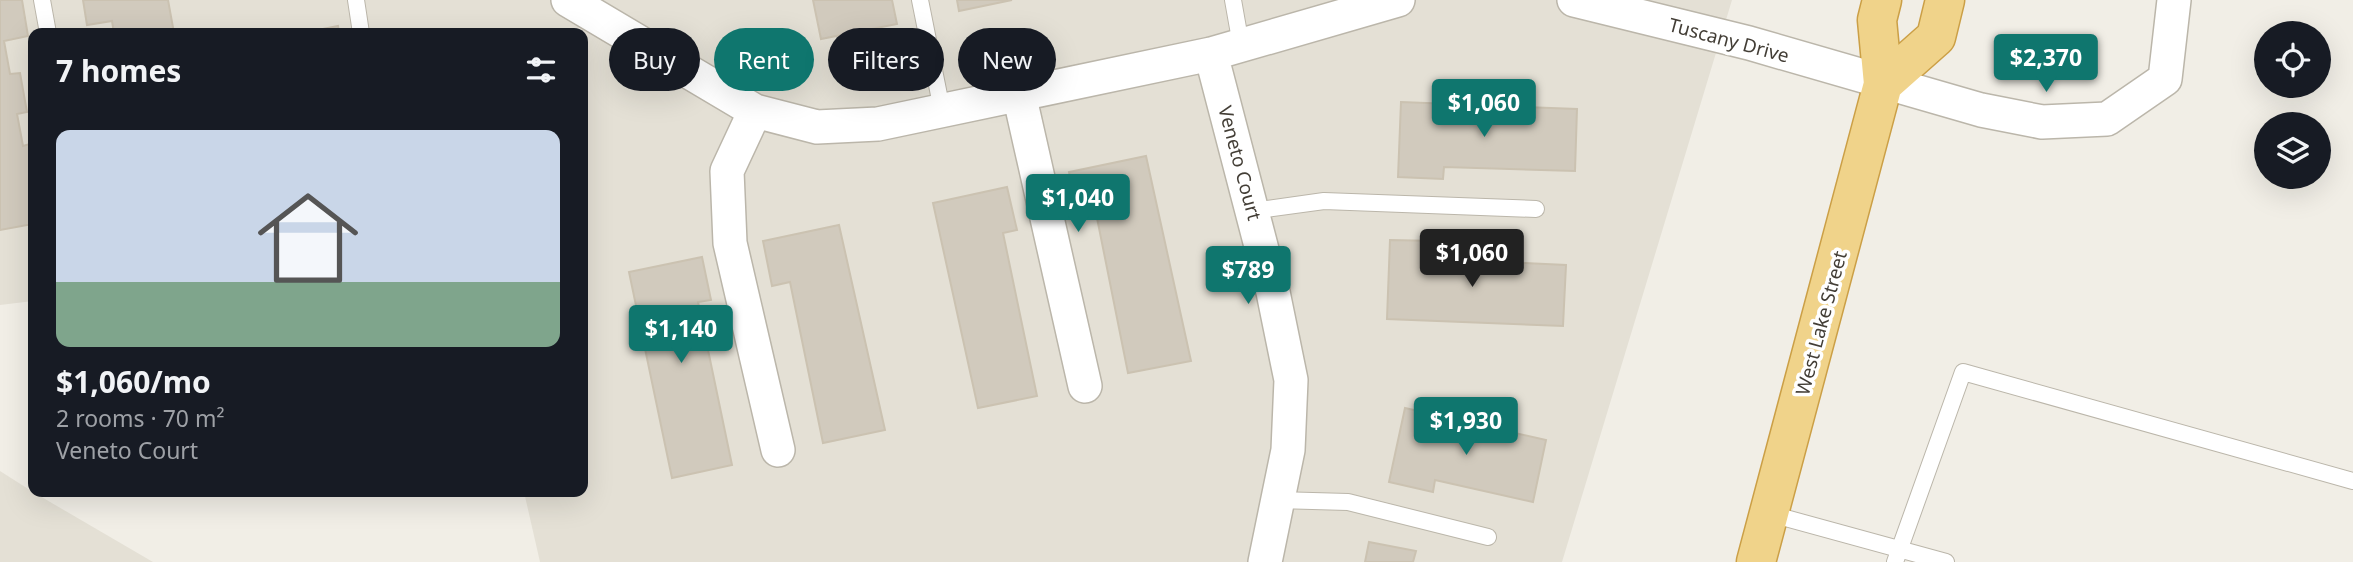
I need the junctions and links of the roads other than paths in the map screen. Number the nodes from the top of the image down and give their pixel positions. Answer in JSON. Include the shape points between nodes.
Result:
{"nodes":[{"id":1,"x":42,"y":0,"type":"edge"},
{"id":2,"x":356,"y":0,"type":"edge"},
{"id":3,"x":568,"y":0,"type":"edge"},
{"id":4,"x":920,"y":0,"type":"edge"},
{"id":5,"x":1233,"y":0,"type":"edge"},
{"id":6,"x":1398,"y":0,"type":"edge"},
{"id":7,"x":1574,"y":0,"type":"edge"},
{"id":8,"x":1882,"y":0,"type":"edge"},
{"id":9,"x":1945,"y":0,"type":"edge"},
{"id":10,"x":2174,"y":0,"type":"edge"},
{"id":11,"x":47,"y":28,"type":"edge"},
{"id":12,"x":359,"y":28,"type":"edge"},
{"id":13,"x":1226,"y":49,"type":"junction"},
{"id":14,"x":1883,"y":84,"type":"junction"},
{"id":15,"x":1019,"y":94,"type":"junction"},
{"id":16,"x":942,"y":110,"type":"junction"},
{"id":17,"x":755,"y":111,"type":"junction"},
{"id":18,"x":1536,"y":209,"type":"dead end"},
{"id":19,"x":1252,"y":211,"type":"junction"},
{"id":20,"x":1085,"y":386,"type":"dead end"},
{"id":21,"x":778,"y":450,"type":"dead end"},
{"id":22,"x":2353,"y":481,"type":"edge"},
{"id":23,"x":1278,"y":500,"type":"junction"},
{"id":24,"x":1771,"y":514,"type":"junction"},
{"id":25,"x":1488,"y":537,"type":"dead end"},
{"id":26,"x":1897,"y":555,"type":"edge"},
{"id":27,"x":1265,"y":562,"type":"edge"},
{"id":28,"x":1756,"y":562,"type":"edge"},
{"id":29,"x":1946,"y":562,"type":"edge"}],
"edges":[{"from":1,"to":11,"type":"lane"},
{"from":2,"to":12,"type":"lane"},
{"from":3,"to":17,"type":"street"},
{"from":4,"to":16,"type":"lane"},
{"from":5,"to":13,"type":"lane"},
{"from":6,"to":13,"type":"street"},
{"from":7,"to":14,"type":"street","name":"Tuscany Drive","via":[[1749,43]]},
{"from":8,"to":14,"type":"highway","name":"West Lake Street","via":[[1877,20]]},
{"from":9,"to":14,"type":"highway","via":[[1936,37]]},
{"from":10,"to":14,"type":"street","name":"Tuscany Drive","via":[[2165,79],[2107,119],[2042,122]]},
{"from":13,"to":15,"type":"street"},
{"from":13,"to":19,"type":"street","name":"Veneto Court"},
{"from":14,"to":24,"type":"highway","name":"West Lake Street"},
{"from":15,"to":16,"type":"street"},
{"from":15,"to":20,"type":"street"},
{"from":16,"to":17,"type":"street","via":[[878,124],[817,127]]},
{"from":17,"to":21,"type":"street","via":[[727,171],[730,243]]},
{"from":18,"to":19,"type":"lane","via":[[1324,201]]},
{"from":19,"to":23,"type":"street","name":"Veneto Court","via":[[1291,380],[1288,450]]},
{"from":22,"to":26,"type":"lane","via":[[1963,372]]},
{"from":23,"to":25,"type":"lane","via":[[1348,502]]},
{"from":23,"to":27,"type":"street","name":"Veneto Court"},
{"from":24,"to":26,"type":"lane"},
{"from":24,"to":28,"type":"highway","name":"West Lake Street"},
{"from":26,"to":29,"type":"lane"}]}
